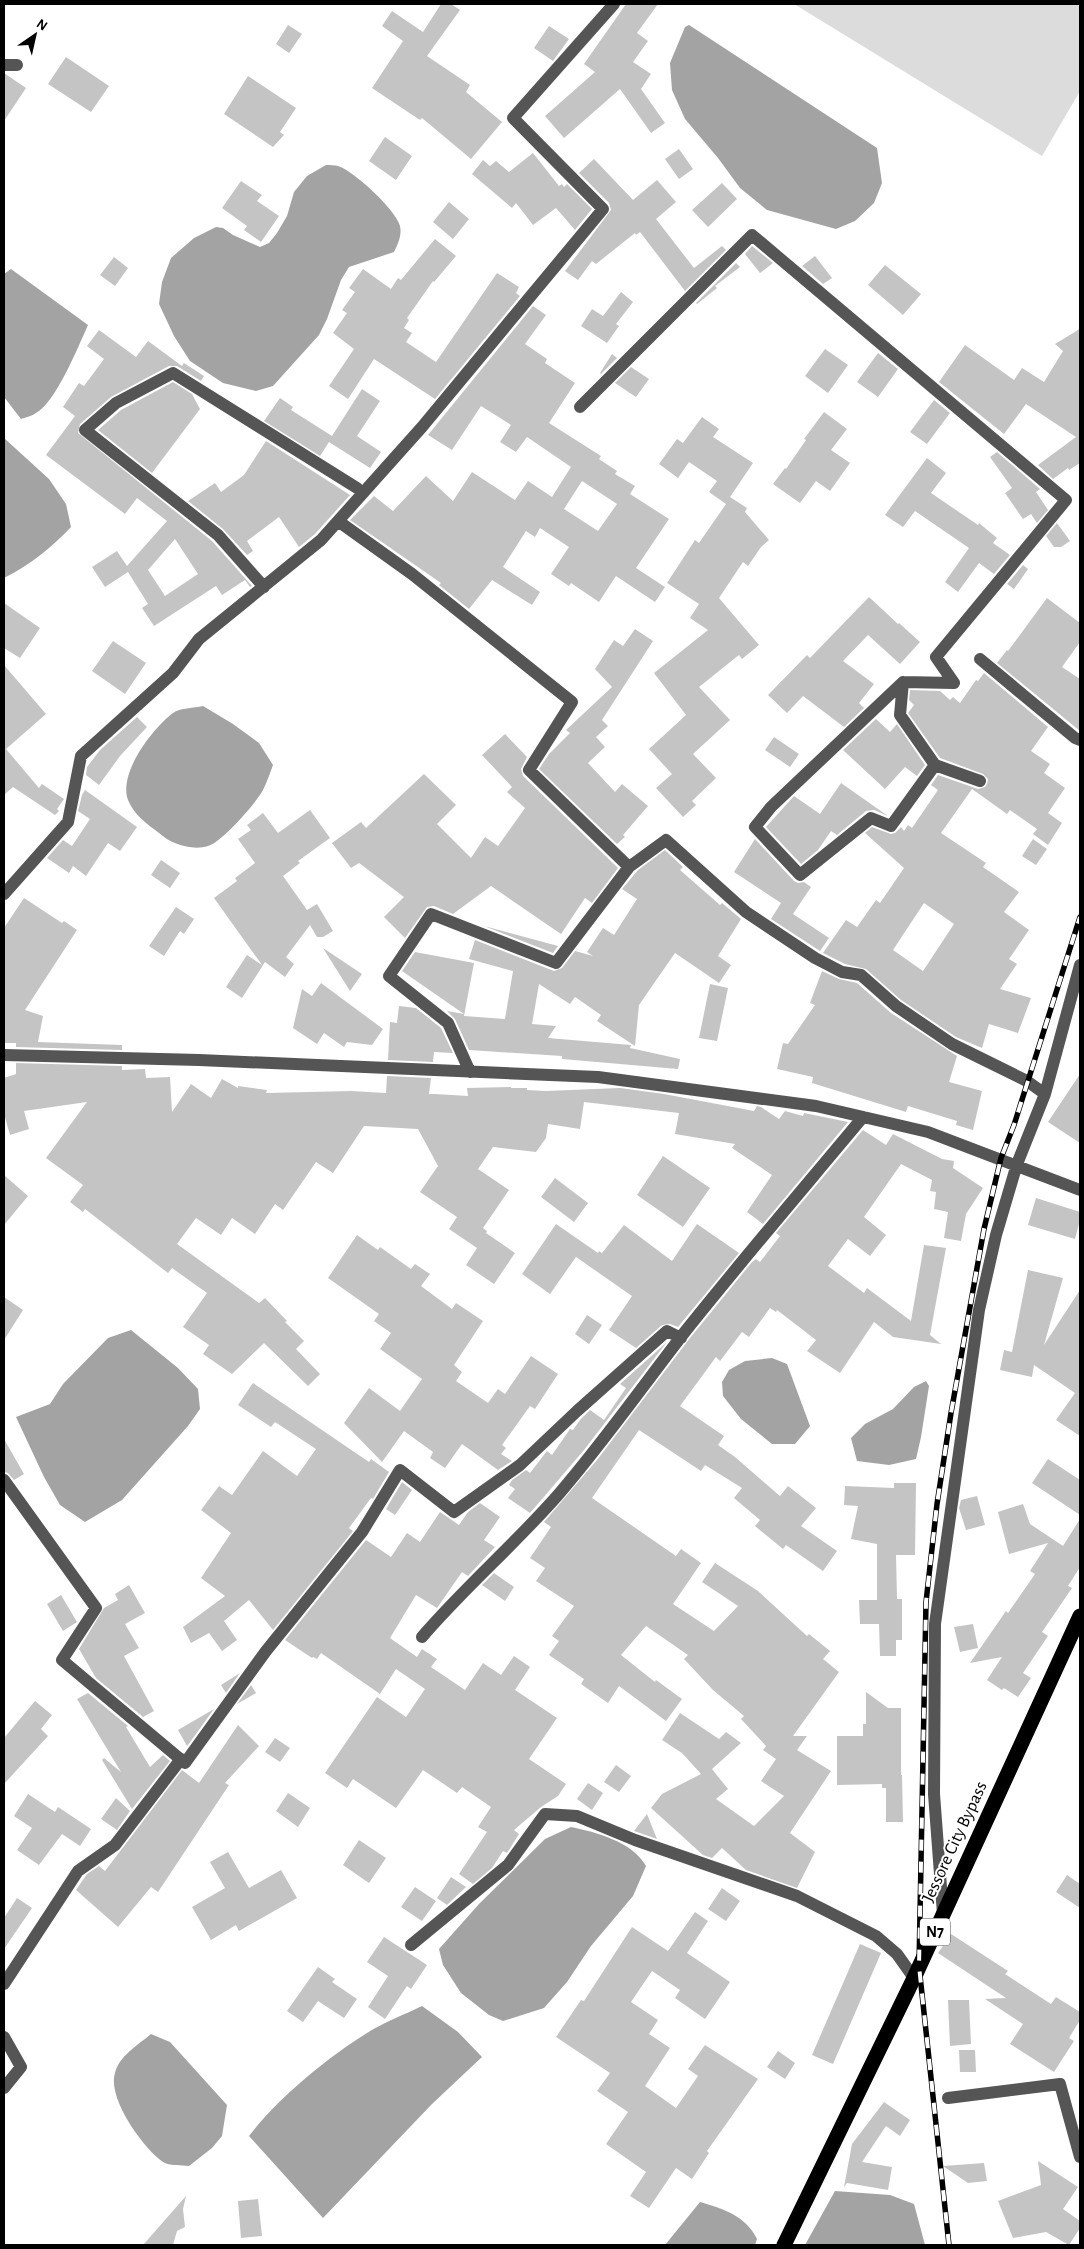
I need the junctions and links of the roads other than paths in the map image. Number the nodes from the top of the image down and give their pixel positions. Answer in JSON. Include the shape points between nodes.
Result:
{"nodes":[{"id":1,"x":614,"y":4,"type":"edge"},
{"id":2,"x":580,"y":407,"type":"dead end"},
{"id":3,"x":357,"y":488,"type":"dead end"},
{"id":4,"x":338,"y":521,"type":"junction"},
{"id":5,"x":264,"y":587,"type":"junction"},
{"id":6,"x":980,"y":659,"type":"dead end"},
{"id":7,"x":903,"y":682,"type":"junction"},
{"id":8,"x":1080,"y":740,"type":"edge"},
{"id":9,"x":935,"y":765,"type":"junction"},
{"id":10,"x":980,"y":781,"type":"dead end"},
{"id":11,"x":629,"y":867,"type":"junction"},
{"id":12,"x":4,"y":894,"type":"edge"},
{"id":13,"x":1080,"y":966,"type":"edge"},
{"id":14,"x":4,"y":1055,"type":"edge"},
{"id":15,"x":470,"y":1072,"type":"junction"},
{"id":16,"x":1045,"y":1094,"type":"junction"},
{"id":17,"x":863,"y":1117,"type":"junction"},
{"id":18,"x":1017,"y":1164,"type":"junction"},
{"id":19,"x":1080,"y":1190,"type":"edge"},
{"id":20,"x":681,"y":1338,"type":"junction"},
{"id":21,"x":4,"y":1480,"type":"edge"},
{"id":22,"x":1080,"y":1616,"type":"edge"},
{"id":23,"x":422,"y":1637,"type":"dead end"},
{"id":24,"x":181,"y":1759,"type":"junction"},
{"id":25,"x":943,"y":1914,"type":"junction"},
{"id":26,"x":411,"y":1946,"type":"dead end"},
{"id":27,"x":914,"y":1978,"type":"junction"},
{"id":28,"x":4,"y":1984,"type":"edge"},
{"id":29,"x":4,"y":2037,"type":"edge"},
{"id":30,"x":4,"y":2088,"type":"edge"},
{"id":31,"x":948,"y":2098,"type":"dead end"},
{"id":32,"x":1080,"y":2157,"type":"edge"},
{"id":33,"x":784,"y":2245,"type":"edge"}],
"edges":[{"from":1,"to":4,"type":"street","via":[[513,118],[602,209],[422,427]]},
{"from":2,"to":7,"type":"street","via":[[752,235],[1066,500],[936,657],[954,683]]},
{"from":3,"to":5,"type":"street","via":[[173,373],[116,403],[85,430],[218,535]]},
{"from":4,"to":5,"type":"street","via":[[321,540]]},
{"from":4,"to":11,"type":"street","via":[[412,574],[572,702],[528,770]]},
{"from":5,"to":12,"type":"street","via":[[200,639],[174,673],[81,756],[68,822]]},
{"from":6,"to":8,"type":"street"},
{"from":7,"to":9,"type":"street","via":[[900,715]]},
{"from":7,"to":9,"type":"street","via":[[771,807],[755,827],[800,875],[871,818],[891,826]]},
{"from":9,"to":10,"type":"street"},
{"from":11,"to":15,"type":"street","via":[[556,963],[431,914],[389,976],[448,1023]]},
{"from":11,"to":16,"type":"street","via":[[666,840],[746,912],[815,958],[842,972],[861,976],[896,1006],[952,1044],[1027,1081]]},
{"from":13,"to":16,"type":"street"},
{"from":14,"to":15,"type":"street"},
{"from":15,"to":17,"type":"street","via":[[598,1078],[816,1106]]},
{"from":16,"to":18,"type":"street"},
{"from":17,"to":18,"type":"street","via":[[928,1132]]},
{"from":17,"to":20,"type":"street"},
{"from":18,"to":19,"type":"street"},
{"from":18,"to":25,"type":"street","via":[[996,1234],[980,1310],[935,1624],[934,1794]]},
{"from":20,"to":23,"type":"street","via":[[614,1428],[557,1496]]},
{"from":20,"to":24,"type":"street","via":[[667,1331],[520,1466],[454,1512],[400,1470],[362,1532],[266,1651],[185,1763]]},
{"from":21,"to":24,"type":"street","via":[[96,1608],[62,1660]]},
{"from":22,"to":25,"type":"highway","name":"Jessore City Bypass","number":"N7"},
{"from":24,"to":28,"type":"street","via":[[115,1845],[78,1871]]},
{"from":25,"to":27,"type":"highway","name":"Jessore City Bypass","number":"N7"},
{"from":26,"to":27,"type":"street","via":[[508,1865],[545,1814],[577,1816],[635,1840],[797,1896],[876,1936],[897,1954]]},
{"from":27,"to":33,"type":"highway","name":"Jessore City Bypass","number":"N7"},
{"from":29,"to":30,"type":"street","via":[[22,2067]]},
{"from":31,"to":32,"type":"street","via":[[1060,2084]]}]}
